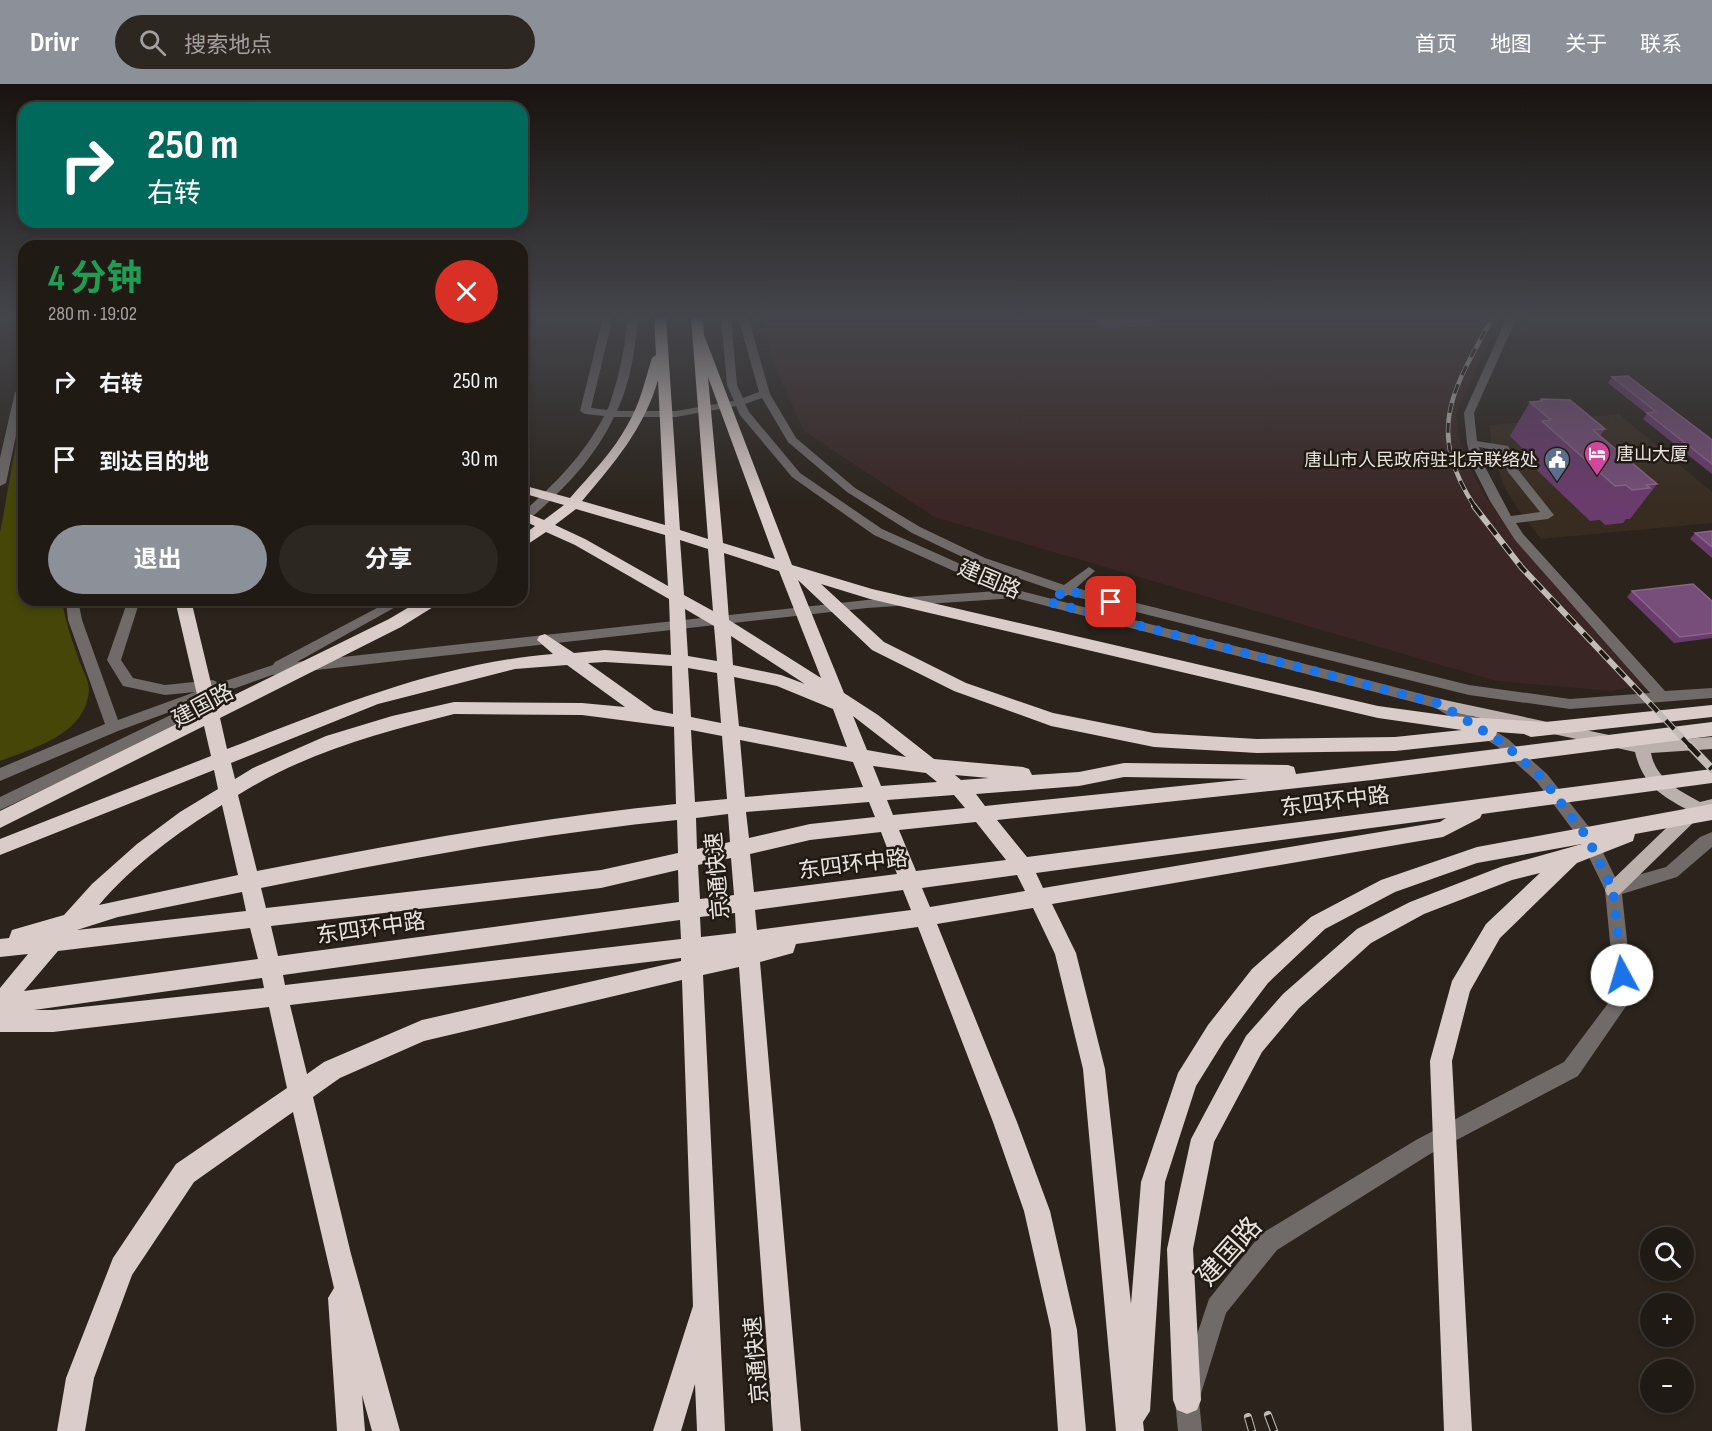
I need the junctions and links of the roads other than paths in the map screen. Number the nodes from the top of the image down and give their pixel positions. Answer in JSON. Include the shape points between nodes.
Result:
{"nodes":[{"id":1,"x":593,"y":380,"type":"edge"},
{"id":2,"x":624,"y":380,"type":"edge"},
{"id":3,"x":651,"y":380,"type":"edge"},
{"id":4,"x":663,"y":380,"type":"edge"},
{"id":5,"x":701,"y":380,"type":"edge"},
{"id":6,"x":716,"y":380,"type":"edge"},
{"id":7,"x":731,"y":380,"type":"edge"},
{"id":8,"x":761,"y":380,"type":"edge"},
{"id":9,"x":1484,"y":380,"type":"edge"},
{"id":10,"x":765,"y":394,"type":"junction"},
{"id":11,"x":18,"y":401,"type":"edge"},
{"id":12,"x":1472,"y":443,"type":"junction"},
{"id":13,"x":0,"y":483,"type":"edge"},
{"id":14,"x":528,"y":491,"type":"edge"},
{"id":15,"x":763,"y":511,"type":"junction"},
{"id":16,"x":528,"y":512,"type":"edge"},
{"id":17,"x":528,"y":520,"type":"edge"},
{"id":18,"x":1508,"y":520,"type":"junction"},
{"id":19,"x":528,"y":538,"type":"edge"},
{"id":20,"x":1089,"y":572,"type":"dead end"},
{"id":21,"x":1066,"y":590,"type":"junction"},
{"id":22,"x":1017,"y":594,"type":"junction"},
{"id":23,"x":1049,"y":602,"type":"junction"},
{"id":24,"x":73,"y":606,"type":"edge"},
{"id":25,"x":132,"y":606,"type":"edge"},
{"id":26,"x":184,"y":606,"type":"edge"},
{"id":27,"x":391,"y":606,"type":"edge"},
{"id":28,"x":423,"y":606,"type":"edge"},
{"id":29,"x":545,"y":640,"type":"junction"},
{"id":30,"x":271,"y":670,"type":"junction"},
{"id":31,"x":1712,"y":693,"type":"edge"},
{"id":32,"x":1662,"y":697,"type":"junction"},
{"id":33,"x":208,"y":703,"type":"junction"},
{"id":34,"x":1440,"y":704,"type":"junction"},
{"id":35,"x":1712,"y":711,"type":"edge"},
{"id":36,"x":650,"y":716,"type":"junction"},
{"id":37,"x":872,"y":720,"type":"junction"},
{"id":38,"x":113,"y":727,"type":"junction"},
{"id":39,"x":1543,"y":728,"type":"junction"},
{"id":40,"x":1712,"y":729,"type":"edge"},
{"id":41,"x":1712,"y":742,"type":"edge"},
{"id":42,"x":1642,"y":748,"type":"junction"},
{"id":43,"x":1372,"y":773,"type":"junction"},
{"id":44,"x":0,"y":775,"type":"edge"},
{"id":45,"x":1712,"y":776,"type":"edge"},
{"id":46,"x":1079,"y":779,"type":"junction"},
{"id":47,"x":0,"y":804,"type":"edge"},
{"id":48,"x":1485,"y":807,"type":"junction"},
{"id":49,"x":1708,"y":810,"type":"edge"},
{"id":50,"x":1670,"y":819,"type":"junction"},
{"id":51,"x":0,"y":820,"type":"edge"},
{"id":52,"x":1712,"y":839,"type":"edge"},
{"id":53,"x":0,"y":847,"type":"edge"},
{"id":54,"x":1570,"y":857,"type":"junction"},
{"id":55,"x":1613,"y":890,"type":"junction"},
{"id":56,"x":878,"y":925,"type":"junction"},
{"id":57,"x":0,"y":942,"type":"edge"},
{"id":58,"x":0,"y":948,"type":"edge"},
{"id":59,"x":0,"y":1006,"type":"edge"},
{"id":60,"x":0,"y":1022,"type":"edge"},
{"id":61,"x":338,"y":1254,"type":"junction"},
{"id":62,"x":706,"y":1302,"type":"junction"},
{"id":63,"x":1187,"y":1400,"type":"junction"},
{"id":64,"x":71,"y":1431,"type":"edge"},
{"id":65,"x":351,"y":1431,"type":"edge"},
{"id":66,"x":386,"y":1431,"type":"edge"},
{"id":67,"x":667,"y":1431,"type":"edge"},
{"id":68,"x":711,"y":1431,"type":"edge"},
{"id":69,"x":786,"y":1431,"type":"edge"},
{"id":70,"x":1072,"y":1431,"type":"edge"},
{"id":71,"x":1130,"y":1431,"type":"edge"},
{"id":72,"x":1135,"y":1431,"type":"edge"},
{"id":73,"x":1190,"y":1431,"type":"edge"},
{"id":74,"x":1458,"y":1431,"type":"edge"}],
"edges":[{"from":1,"to":10,"type":"street","via":[[585,411],[683,414],[730,406]]},
{"from":2,"to":16,"type":"street","via":[[607,424],[592,449],[546,499]]},
{"from":3,"to":19,"type":"highway","via":[[619,449],[570,507]]},
{"from":4,"to":62,"type":"highway","name":"京通快速","via":[[679,655]]},
{"from":5,"to":69,"type":"highway","name":"京通快速"},
{"from":6,"to":15,"type":"highway"},
{"from":7,"to":22,"type":"street","name":"建国路","via":[[744,413],[796,475],[879,532]]},
{"from":8,"to":10,"type":"street"},
{"from":9,"to":12,"type":"street","via":[[1469,413]]},
{"from":10,"to":21,"type":"street","via":[[792,440],[851,490],[916,530],[981,561]]},
{"from":11,"to":13,"type":"street"},
{"from":12,"to":18,"type":"street","via":[[1478,465]]},
{"from":12,"to":18,"type":"street","via":[[1504,448],[1514,472],[1548,515]]},
{"from":14,"to":39,"type":"highway","via":[[905,603],[1378,712],[1451,723]]},
{"from":15,"to":39,"type":"highway","via":[[804,577],[878,646],[960,687],[1051,719],[1154,740],[1257,746],[1395,744]]},
{"from":15,"to":70,"type":"highway","via":[[1037,1211],[1064,1330]]},
{"from":17,"to":37,"type":"highway","via":[[580,542],[734,630]]},
{"from":18,"to":32,"type":"street"},
{"from":20,"to":21,"type":"street"},
{"from":21,"to":23,"type":"street"},
{"from":21,"to":32,"type":"street","via":[[1469,690],[1570,704]]},
{"from":22,"to":23,"type":"street","name":"建国路"},
{"from":22,"to":29,"type":"street","via":[[867,604]]},
{"from":23,"to":34,"type":"street","name":"建国路"},
{"from":24,"to":38,"type":"street"},
{"from":25,"to":30,"type":"street","via":[[114,660],[128,682],[165,690],[217,685]]},
{"from":26,"to":33,"type":"highway"},
{"from":27,"to":30,"type":"street","name":"建国路"},
{"from":28,"to":51,"type":"highway"},
{"from":29,"to":30,"type":"street"},
{"from":29,"to":36,"type":"highway"},
{"from":30,"to":33,"type":"street","name":"建国路"},
{"from":30,"to":38,"type":"street"},
{"from":31,"to":32,"type":"street"},
{"from":33,"to":47,"type":"street","name":"建国路"},
{"from":33,"to":61,"type":"highway"},
{"from":34,"to":42,"type":"main road"},
{"from":34,"to":55,"type":"street","name":"建国路","via":[[1503,743],[1542,778],[1587,837]]},
{"from":35,"to":39,"type":"highway"},
{"from":36,"to":46,"type":"highway","via":[[896,763]]},
{"from":36,"to":59,"type":"highway","via":[[582,709],[454,708],[332,741],[259,773],[187,816],[99,890]]},
{"from":37,"to":53,"type":"highway","via":[[780,681],[693,662],[605,656],[515,663],[374,699]]},
{"from":37,"to":71,"type":"highway","via":[[964,793],[1023,867],[1065,953],[1094,1069]]},
{"from":38,"to":44,"type":"street"},
{"from":40,"to":43,"type":"highway","name":"东四环中路"},
{"from":41,"to":42,"type":"main road"},
{"from":42,"to":49,"type":"main road","via":[[1646,767],[1665,790]]},
{"from":43,"to":46,"type":"highway","via":[[1124,770]]},
{"from":43,"to":58,"type":"highway","name":"东四环中路","via":[[810,832],[601,879]]},
{"from":45,"to":48,"type":"highway","name":"东四环中路"},
{"from":46,"to":57,"type":"highway","via":[[805,799],[596,820],[391,853],[118,908]]},
{"from":48,"to":56,"type":"highway","via":[[1443,829]]},
{"from":48,"to":59,"type":"highway","name":"东四环中路","via":[[602,921]]},
{"from":49,"to":50,"type":"highway"},
{"from":49,"to":55,"type":"main road"},
{"from":50,"to":54,"type":"highway"},
{"from":50,"to":72,"type":"highway","via":[[1477,855],[1388,886],[1318,923],[1260,976],[1216,1033],[1186,1081],[1153,1182]]},
{"from":52,"to":55,"type":"street","via":[[1671,872]]},
{"from":54,"to":63,"type":"highway","via":[[1510,872],[1417,908],[1364,936],[1291,1001],[1254,1044],[1203,1139],[1180,1250]]},
{"from":54,"to":74,"type":"highway","via":[[1493,931],[1460,988],[1441,1061]]},
{"from":55,"to":63,"type":"street","name":"建国路","via":[[1624,996],[1571,1069],[1423,1147],[1269,1242],[1216,1307]]},
{"from":56,"to":60,"type":"highway","via":[[53,1021]]},
{"from":56,"to":64,"type":"highway","via":[[422,1031],[332,1070],[185,1173],[122,1267],[80,1378]]},
{"from":61,"to":65,"type":"highway"},
{"from":61,"to":66,"type":"highway"},
{"from":62,"to":67,"type":"highway"},
{"from":62,"to":68,"type":"highway","name":"京通快速"},
{"from":63,"to":73,"type":"street","name":"建国路"}]}
